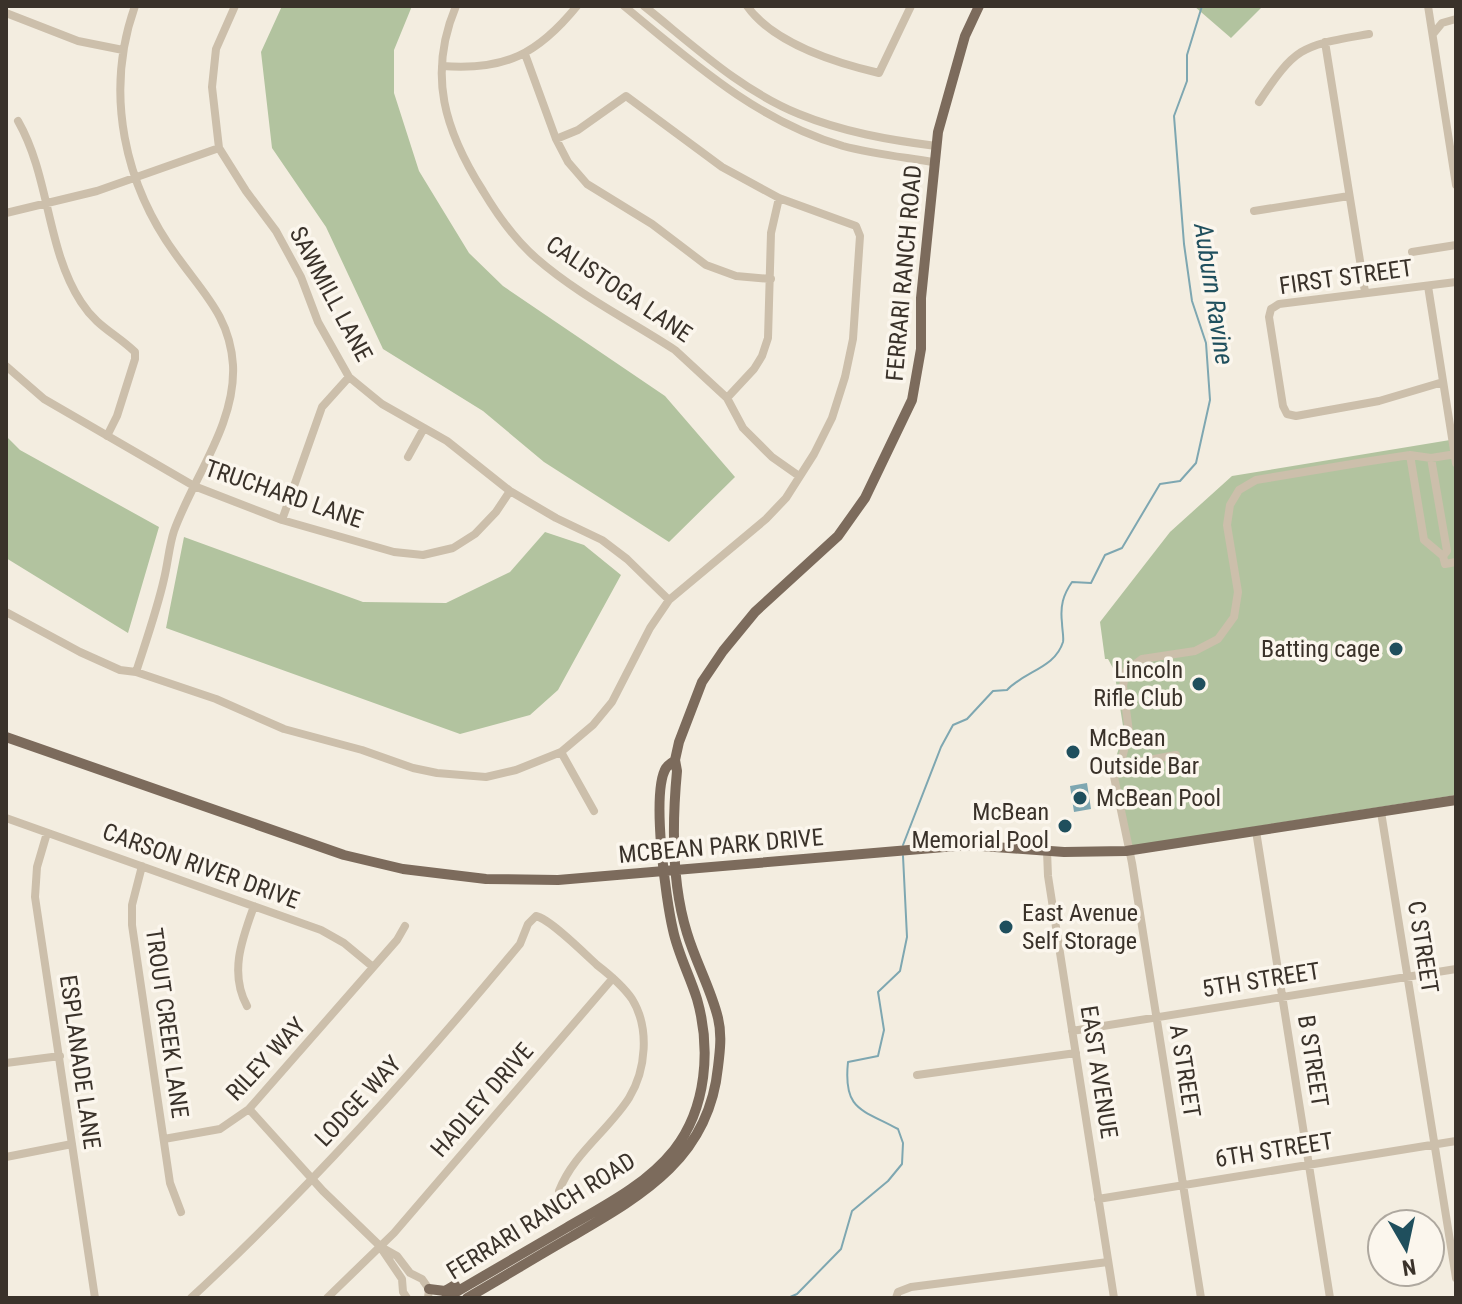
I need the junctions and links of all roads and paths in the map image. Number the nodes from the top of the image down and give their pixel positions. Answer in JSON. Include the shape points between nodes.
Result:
{"nodes":[{"id":1,"x":135,"y":6,"type":"edge"},
{"id":2,"x":235,"y":6,"type":"edge"},
{"id":3,"x":456,"y":6,"type":"edge"},
{"id":4,"x":577,"y":6,"type":"edge"},
{"id":5,"x":624,"y":6,"type":"edge"},
{"id":6,"x":644,"y":6,"type":"edge"},
{"id":7,"x":747,"y":6,"type":"edge"},
{"id":8,"x":911,"y":6,"type":"edge"},
{"id":9,"x":979,"y":6,"type":"edge"},
{"id":10,"x":1428,"y":6,"type":"edge"},
{"id":11,"x":6,"y":13,"type":"edge"},
{"id":12,"x":1456,"y":19,"type":"edge"},
{"id":13,"x":1369,"y":34,"type":"dead end"},
{"id":14,"x":1433,"y":34,"type":"junction"},
{"id":15,"x":1325,"y":42,"type":"junction"},
{"id":16,"x":123,"y":50,"type":"junction"},
{"id":17,"x":525,"y":54,"type":"junction"},
{"id":18,"x":442,"y":66,"type":"junction"},
{"id":19,"x":1259,"y":102,"type":"dead end"},
{"id":20,"x":18,"y":121,"type":"dead end"},
{"id":21,"x":556,"y":139,"type":"junction"},
{"id":22,"x":936,"y":146,"type":"junction"},
{"id":23,"x":219,"y":148,"type":"junction"},
{"id":24,"x":933,"y":162,"type":"junction"},
{"id":25,"x":134,"y":178,"type":"junction"},
{"id":26,"x":1456,"y":185,"type":"edge"},
{"id":27,"x":1349,"y":196,"type":"junction"},
{"id":28,"x":779,"y":198,"type":"junction"},
{"id":29,"x":47,"y":202,"type":"junction"},
{"id":30,"x":1254,"y":211,"type":"dead end"},
{"id":31,"x":6,"y":213,"type":"edge"},
{"id":32,"x":1456,"y":245,"type":"edge"},
{"id":33,"x":1412,"y":252,"type":"dead end"},
{"id":34,"x":771,"y":279,"type":"junction"},
{"id":35,"x":1456,"y":282,"type":"edge"},
{"id":36,"x":1428,"y":286,"type":"junction"},
{"id":37,"x":1365,"y":292,"type":"junction"},
{"id":38,"x":6,"y":366,"type":"edge"},
{"id":39,"x":349,"y":377,"type":"junction"},
{"id":40,"x":1443,"y":382,"type":"junction"},
{"id":41,"x":727,"y":398,"type":"junction"},
{"id":42,"x":424,"y":428,"type":"junction"},
{"id":43,"x":107,"y":436,"type":"junction"},
{"id":44,"x":1410,"y":455,"type":"junction"},
{"id":45,"x":408,"y":457,"type":"dead end"},
{"id":46,"x":1456,"y":457,"type":"edge"},
{"id":47,"x":1431,"y":458,"type":"junction"},
{"id":48,"x":799,"y":476,"type":"junction"},
{"id":49,"x":194,"y":486,"type":"junction"},
{"id":50,"x":510,"y":491,"type":"junction"},
{"id":51,"x":282,"y":520,"type":"junction"},
{"id":52,"x":1443,"y":556,"type":"junction"},
{"id":53,"x":1456,"y":562,"type":"edge"},
{"id":54,"x":669,"y":600,"type":"junction"},
{"id":55,"x":6,"y":612,"type":"edge"},
{"id":56,"x":136,"y":672,"type":"junction"},
{"id":57,"x":6,"y":737,"type":"edge"},
{"id":58,"x":561,"y":752,"type":"junction"},
{"id":59,"x":1176,"y":755,"type":"dead end"},
{"id":60,"x":675,"y":760,"type":"junction"},
{"id":61,"x":1106,"y":762,"type":"dead end"},
{"id":62,"x":1116,"y":771,"type":"junction"},
{"id":63,"x":1456,"y":800,"type":"edge"},
{"id":64,"x":594,"y":811,"type":"dead end"},
{"id":65,"x":1381,"y":812,"type":"junction"},
{"id":66,"x":6,"y":818,"type":"edge"},
{"id":67,"x":1256,"y":831,"type":"junction"},
{"id":68,"x":47,"y":833,"type":"junction"},
{"id":69,"x":1047,"y":851,"type":"junction"},
{"id":70,"x":1128,"y":851,"type":"junction"},
{"id":71,"x":142,"y":866,"type":"junction"},
{"id":72,"x":677,"y":869,"type":"junction"},
{"id":73,"x":664,"y":870,"type":"junction"},
{"id":74,"x":254,"y":906,"type":"junction"},
{"id":75,"x":405,"y":926,"type":"dead end"},
{"id":76,"x":373,"y":967,"type":"junction"},
{"id":77,"x":1456,"y":969,"type":"edge"},
{"id":78,"x":1408,"y":977,"type":"junction"},
{"id":79,"x":613,"y":978,"type":"junction"},
{"id":80,"x":1283,"y":997,"type":"junction"},
{"id":81,"x":247,"y":1006,"type":"dead end"},
{"id":82,"x":1156,"y":1017,"type":"junction"},
{"id":83,"x":1072,"y":1031,"type":"junction"},
{"id":84,"x":1076,"y":1053,"type":"junction"},
{"id":85,"x":60,"y":1056,"type":"junction"},
{"id":86,"x":6,"y":1063,"type":"edge"},
{"id":87,"x":917,"y":1075,"type":"dead end"},
{"id":88,"x":249,"y":1109,"type":"junction"},
{"id":89,"x":164,"y":1139,"type":"junction"},
{"id":90,"x":1456,"y":1141,"type":"edge"},
{"id":91,"x":72,"y":1144,"type":"junction"},
{"id":92,"x":1435,"y":1145,"type":"junction"},
{"id":93,"x":6,"y":1157,"type":"edge"},
{"id":94,"x":1309,"y":1165,"type":"junction"},
{"id":95,"x":313,"y":1180,"type":"junction"},
{"id":96,"x":1183,"y":1185,"type":"junction"},
{"id":97,"x":559,"y":1191,"type":"dead end"},
{"id":98,"x":1098,"y":1199,"type":"junction"},
{"id":99,"x":181,"y":1212,"type":"dead end"},
{"id":100,"x":381,"y":1247,"type":"junction"},
{"id":101,"x":529,"y":1250,"type":"junction"},
{"id":102,"x":1108,"y":1262,"type":"junction"},
{"id":103,"x":410,"y":1273,"type":"junction"},
{"id":104,"x":1456,"y":1278,"type":"edge"},
{"id":105,"x":402,"y":1279,"type":"junction"},
{"id":106,"x":428,"y":1294,"type":"edge"},
{"id":107,"x":897,"y":1295,"type":"edge"},
{"id":108,"x":95,"y":1298,"type":"edge"},
{"id":109,"x":191,"y":1298,"type":"edge"},
{"id":110,"x":327,"y":1298,"type":"edge"},
{"id":111,"x":407,"y":1298,"type":"edge"},
{"id":112,"x":446,"y":1298,"type":"edge"},
{"id":113,"x":467,"y":1298,"type":"edge"},
{"id":114,"x":1114,"y":1298,"type":"edge"},
{"id":115,"x":1201,"y":1298,"type":"edge"},
{"id":116,"x":1330,"y":1298,"type":"edge"}],
"edges":[{"from":1,"to":16,"type":"street"},
{"from":2,"to":23,"type":"street","name":"SAWMILL LANE","via":[[216,49],[213,74]]},
{"from":3,"to":18,"type":"street","name":"CALISTOGA LANE"},
{"from":4,"to":17,"type":"street"},
{"from":5,"to":24,"type":"street","via":[[713,79],[774,118],[840,145]]},
{"from":6,"to":22,"type":"street","via":[[738,81],[798,114],[862,134]]},
{"from":7,"to":8,"type":"street","via":[[791,42],[879,73]]},
{"from":9,"to":22,"type":"main road","name":"FERRARI RANCH ROAD","via":[[953,74]]},
{"from":10,"to":14,"type":"street"},
{"from":11,"to":16,"type":"street","via":[[78,41]]},
{"from":12,"to":14,"type":"street","via":[[1442,23]]},
{"from":13,"to":15,"type":"street"},
{"from":14,"to":26,"type":"street"},
{"from":15,"to":19,"type":"street","via":[[1287,62]]},
{"from":15,"to":27,"type":"street"},
{"from":16,"to":25,"type":"street","via":[[120,118]]},
{"from":17,"to":18,"type":"street","via":[[486,66]]},
{"from":17,"to":21,"type":"street"},
{"from":18,"to":41,"type":"street","name":"CALISTOGA LANE","via":[[443,102],[454,141],[511,233],[562,278],[675,350]]},
{"from":20,"to":29,"type":"street","via":[[37,160]]},
{"from":21,"to":28,"type":"street","via":[[626,96],[722,167]]},
{"from":21,"to":34,"type":"street","via":[[587,184],[706,265],[736,276]]},
{"from":22,"to":24,"type":"main road","name":"FERRARI RANCH ROAD"},
{"from":23,"to":25,"type":"street"},
{"from":23,"to":39,"type":"street","name":"SAWMILL LANE","via":[[276,231]]},
{"from":24,"to":60,"type":"main road","name":"FERRARI RANCH ROAD","via":[[921,349],[912,400],[872,484],[838,536],[755,612],[708,673],[689,711]]},
{"from":25,"to":29,"type":"street"},
{"from":25,"to":49,"type":"street","via":[[162,235],[222,317],[233,363],[223,419]]},
{"from":27,"to":30,"type":"street"},
{"from":27,"to":37,"type":"street"},
{"from":28,"to":34,"type":"street","via":[[771,233]]},
{"from":28,"to":48,"type":"street","via":[[856,226],[860,236],[845,377],[832,418]]},
{"from":29,"to":31,"type":"street"},
{"from":29,"to":43,"type":"street","via":[[71,285],[106,332],[135,352]]},
{"from":32,"to":33,"type":"street"},
{"from":34,"to":41,"type":"street","via":[[762,356]]},
{"from":35,"to":36,"type":"street","name":"FIRST STREET"},
{"from":36,"to":37,"type":"street","name":"FIRST STREET"},
{"from":36,"to":40,"type":"street"},
{"from":37,"to":40,"type":"street","name":"FIRST STREET","via":[[1271,309],[1287,414],[1379,401]]},
{"from":38,"to":43,"type":"street","name":"TRUCHARD LANE","via":[[44,399]]},
{"from":39,"to":42,"type":"street","name":"SAWMILL LANE"},
{"from":39,"to":51,"type":"street","via":[[322,407]]},
{"from":40,"to":46,"type":"street"},
{"from":41,"to":48,"type":"street","name":"CALISTOGA LANE","via":[[743,428]]},
{"from":42,"to":45,"type":"street"},
{"from":42,"to":50,"type":"street","name":"SAWMILL LANE"},
{"from":43,"to":49,"type":"street","name":"TRUCHARD LANE"},
{"from":44,"to":47,"type":"street"},
{"from":44,"to":52,"type":"street","via":[[1424,540]]},
{"from":44,"to":62,"type":"street","via":[[1256,480],[1239,490],[1227,525],[1238,592],[1234,617],[1218,639],[1195,651],[1142,659],[1126,671],[1129,732]]},
{"from":46,"to":47,"type":"street"},
{"from":47,"to":52,"type":"street","via":[[1447,551]]},
{"from":48,"to":54,"type":"street","via":[[766,519]]},
{"from":49,"to":51,"type":"street","name":"TRUCHARD LANE"},
{"from":49,"to":56,"type":"street","via":[[174,532]]},
{"from":50,"to":51,"type":"street","name":"TRUCHARD LANE","via":[[475,534],[453,548],[423,555],[394,552]]},
{"from":50,"to":54,"type":"street","name":"SAWMILL LANE","via":[[602,540]]},
{"from":52,"to":53,"type":"street","via":[[1445,564]]},
{"from":54,"to":58,"type":"street","via":[[612,702]]},
{"from":55,"to":56,"type":"street","via":[[80,652]]},
{"from":56,"to":58,"type":"street","via":[[284,729],[437,773],[486,777]]},
{"from":57,"to":73,"type":"main road","name":"MCBEAN PARK DRIVE","via":[[322,848],[403,869],[510,880]]},
{"from":58,"to":64,"type":"street"},
{"from":59,"to":62,"type":"street"},
{"from":60,"to":72,"type":"main road","name":"FERRARI RANCH ROAD"},
{"from":60,"to":73,"type":"main road","name":"FERRARI RANCH ROAD","via":[[665,769],[661,799]]},
{"from":61,"to":62,"type":"street"},
{"from":62,"to":70,"type":"street","name":"A STREET"},
{"from":63,"to":65,"type":"main road","name":"MCBEAN PARK DRIVE"},
{"from":65,"to":67,"type":"main road","name":"MCBEAN PARK DRIVE"},
{"from":65,"to":78,"type":"street","name":"C STREET"},
{"from":66,"to":68,"type":"street","name":"CARSON RIVER DRIVE"},
{"from":67,"to":70,"type":"main road","name":"MCBEAN PARK DRIVE"},
{"from":67,"to":80,"type":"street","name":"B STREET"},
{"from":68,"to":71,"type":"street","name":"CARSON RIVER DRIVE"},
{"from":68,"to":85,"type":"street","name":"ESPLANADE LANE","via":[[35,897]]},
{"from":69,"to":70,"type":"main road","name":"MCBEAN PARK DRIVE"},
{"from":69,"to":72,"type":"main road","name":"MCBEAN PARK DRIVE","via":[[968,845]]},
{"from":69,"to":83,"type":"street","name":"EAST AVENUE"},
{"from":70,"to":82,"type":"street","name":"A STREET"},
{"from":71,"to":74,"type":"street","name":"CARSON RIVER DRIVE"},
{"from":71,"to":89,"type":"street","name":"TROUT CREEK LANE","via":[[132,925]]},
{"from":72,"to":73,"type":"main road","name":"MCBEAN PARK DRIVE"},
{"from":72,"to":113,"type":"main road","name":"FERRARI RANCH ROAD","via":[[686,929],[719,1023],[716,1084],[708,1112],[682,1156],[642,1195]]},
{"from":73,"to":101,"type":"main road","name":"FERRARI RANCH ROAD","via":[[673,932],[704,1026],[697,1106],[674,1149],[653,1171]]},
{"from":74,"to":76,"type":"street","name":"CARSON RIVER DRIVE","via":[[321,930]]},
{"from":74,"to":81,"type":"street","via":[[238,960]]},
{"from":75,"to":76,"type":"street","name":"RILEY WAY"},
{"from":76,"to":88,"type":"street","name":"RILEY WAY"},
{"from":77,"to":78,"type":"street","name":"5TH STREET"},
{"from":78,"to":80,"type":"street","name":"5TH STREET"},
{"from":78,"to":92,"type":"street","name":"C STREET"},
{"from":79,"to":95,"type":"street","name":"LODGE WAY","via":[[546,918],[536,916],[520,944],[421,1064]]},
{"from":79,"to":97,"type":"street","via":[[633,1000],[642,1025],[641,1074]]},
{"from":79,"to":100,"type":"street","name":"HADLEY DRIVE"},
{"from":80,"to":82,"type":"street","name":"5TH STREET"},
{"from":80,"to":94,"type":"street","name":"B STREET"},
{"from":82,"to":83,"type":"street","name":"5TH STREET"},
{"from":82,"to":96,"type":"street","name":"A STREET"},
{"from":83,"to":84,"type":"street","name":"EAST AVENUE"},
{"from":84,"to":87,"type":"street"},
{"from":84,"to":98,"type":"street","name":"EAST AVENUE"},
{"from":85,"to":86,"type":"street"},
{"from":85,"to":91,"type":"street","name":"ESPLANADE LANE"},
{"from":88,"to":89,"type":"street","name":"RILEY WAY","via":[[220,1129]]},
{"from":88,"to":95,"type":"street"},
{"from":89,"to":99,"type":"street","name":"TROUT CREEK LANE","via":[[173,1197]]},
{"from":90,"to":92,"type":"street","name":"6TH STREET"},
{"from":91,"to":93,"type":"street"},
{"from":91,"to":108,"type":"street","name":"ESPLANADE LANE"},
{"from":92,"to":94,"type":"street","name":"6TH STREET"},
{"from":92,"to":104,"type":"street","name":"C STREET"},
{"from":94,"to":96,"type":"street","name":"6TH STREET"},
{"from":94,"to":116,"type":"street","name":"B STREET"},
{"from":95,"to":100,"type":"street"},
{"from":95,"to":109,"type":"street","name":"LODGE WAY"},
{"from":96,"to":98,"type":"street","name":"6TH STREET"},
{"from":96,"to":115,"type":"street","name":"A STREET"},
{"from":98,"to":102,"type":"street","name":"EAST AVENUE"},
{"from":100,"to":103,"type":"street"},
{"from":100,"to":105,"type":"street"},
{"from":100,"to":110,"type":"street","name":"HADLEY DRIVE"},
{"from":101,"to":106,"type":"main road","via":[[445,1291]]},
{"from":101,"to":112,"type":"main road","name":"FERRARI RANCH ROAD"},
{"from":102,"to":107,"type":"street","via":[[911,1287]]},
{"from":102,"to":114,"type":"street","name":"EAST AVENUE"},
{"from":103,"to":105,"type":"street"},
{"from":103,"to":106,"type":"street","via":[[422,1279]]},
{"from":105,"to":111,"type":"street"}]}
